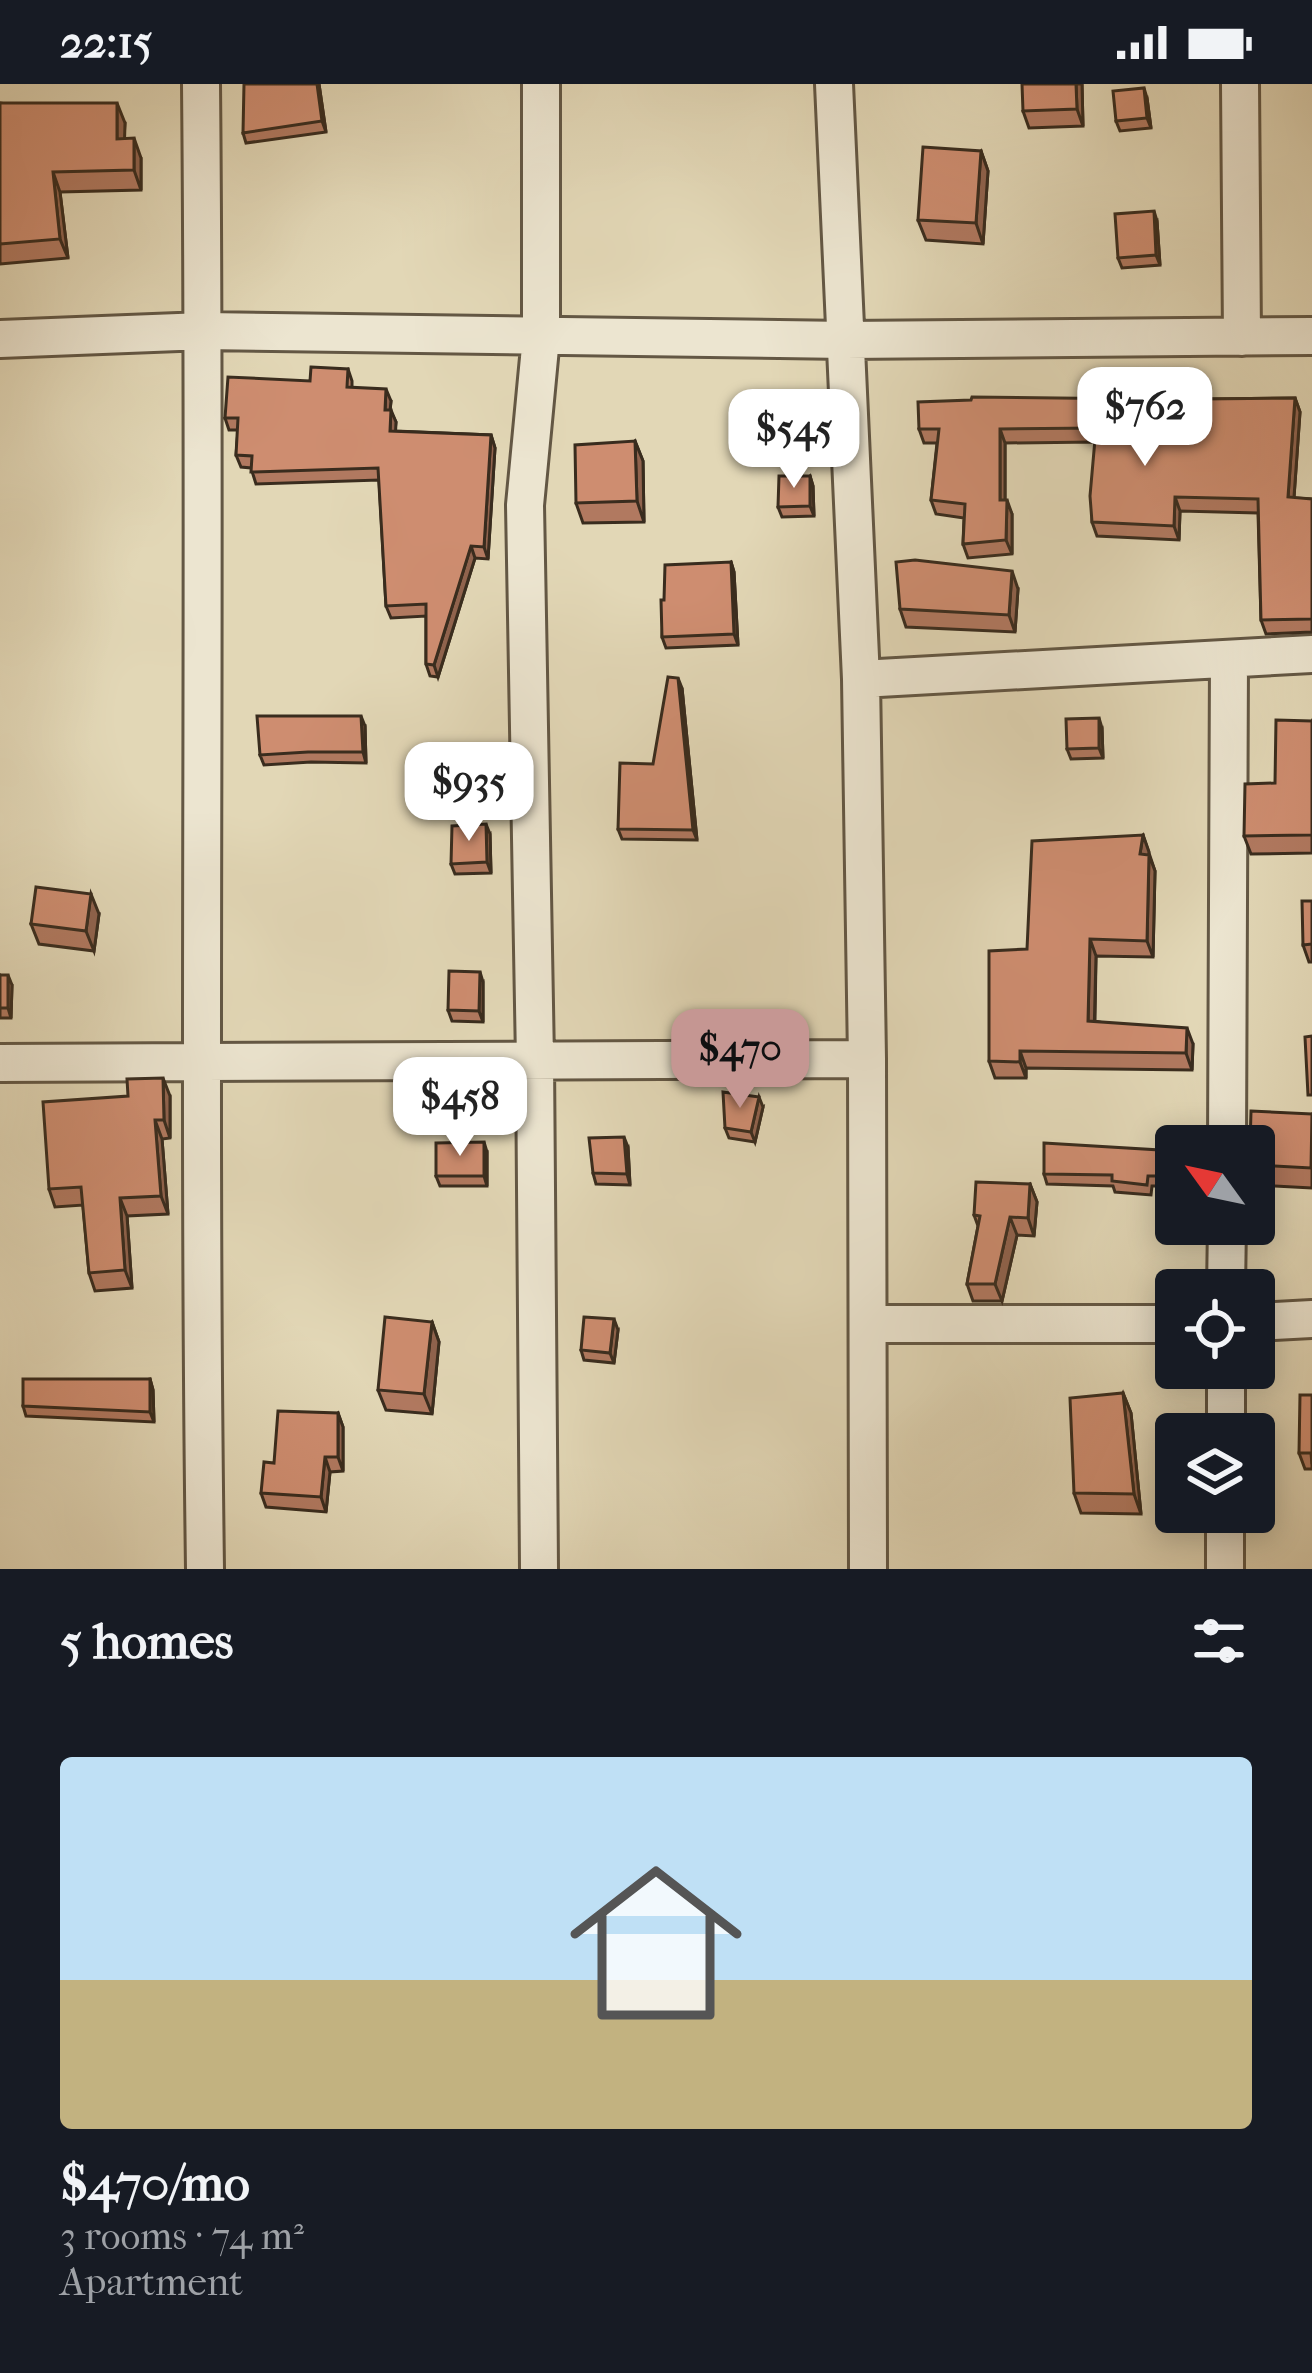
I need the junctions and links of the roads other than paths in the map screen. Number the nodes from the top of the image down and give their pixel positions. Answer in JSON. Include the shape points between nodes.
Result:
{"nodes":[{"id":1,"x":201,"y":84,"type":"edge"},
{"id":2,"x":541,"y":84,"type":"edge"},
{"id":3,"x":834,"y":84,"type":"edge"},
{"id":4,"x":1240,"y":84,"type":"edge"},
{"id":5,"x":203,"y":331,"type":"junction"},
{"id":6,"x":1312,"y":336,"type":"edge"},
{"id":7,"x":1242,"y":337,"type":"junction"},
{"id":8,"x":541,"y":338,"type":"junction"},
{"id":9,"x":0,"y":339,"type":"edge"},
{"id":10,"x":846,"y":340,"type":"junction"},
{"id":11,"x":1312,"y":655,"type":"edge"},
{"id":12,"x":1229,"y":660,"type":"junction"},
{"id":13,"x":861,"y":680,"type":"junction"},
{"id":14,"x":867,"y":1059,"type":"junction"},
{"id":15,"x":201,"y":1060,"type":"junction"},
{"id":16,"x":536,"y":1060,"type":"junction"},
{"id":17,"x":0,"y":1063,"type":"edge"},
{"id":18,"x":1227,"y":1125,"type":"edge"},
{"id":19,"x":1312,"y":1319,"type":"edge"},
{"id":20,"x":1275,"y":1321,"type":"edge"},
{"id":21,"x":868,"y":1324,"type":"junction"},
{"id":22,"x":1155,"y":1324,"type":"edge"},
{"id":23,"x":1226,"y":1533,"type":"edge"},
{"id":24,"x":206,"y":1569,"type":"edge"},
{"id":25,"x":538,"y":1569,"type":"edge"},
{"id":26,"x":868,"y":1569,"type":"edge"},
{"id":27,"x":1225,"y":1569,"type":"edge"}],
"edges":[{"from":1,"to":5,"type":"street"},
{"from":2,"to":8,"type":"street"},
{"from":3,"to":10,"type":"street"},
{"from":4,"to":7,"type":"street"},
{"from":5,"to":8,"type":"street"},
{"from":5,"to":9,"type":"street"},
{"from":5,"to":15,"type":"street"},
{"from":6,"to":7,"type":"street"},
{"from":7,"to":10,"type":"street"},
{"from":8,"to":10,"type":"street"},
{"from":8,"to":16,"type":"street","via":[[525,505]]},
{"from":10,"to":13,"type":"street"},
{"from":11,"to":12,"type":"street"},
{"from":12,"to":13,"type":"street"},
{"from":12,"to":18,"type":"street"},
{"from":13,"to":14,"type":"street"},
{"from":14,"to":16,"type":"street"},
{"from":14,"to":21,"type":"street"},
{"from":15,"to":16,"type":"street"},
{"from":15,"to":17,"type":"street"},
{"from":15,"to":24,"type":"street"},
{"from":16,"to":25,"type":"street"},
{"from":19,"to":20,"type":"street"},
{"from":21,"to":22,"type":"street"},
{"from":21,"to":26,"type":"street"},
{"from":23,"to":27,"type":"street"}]}
